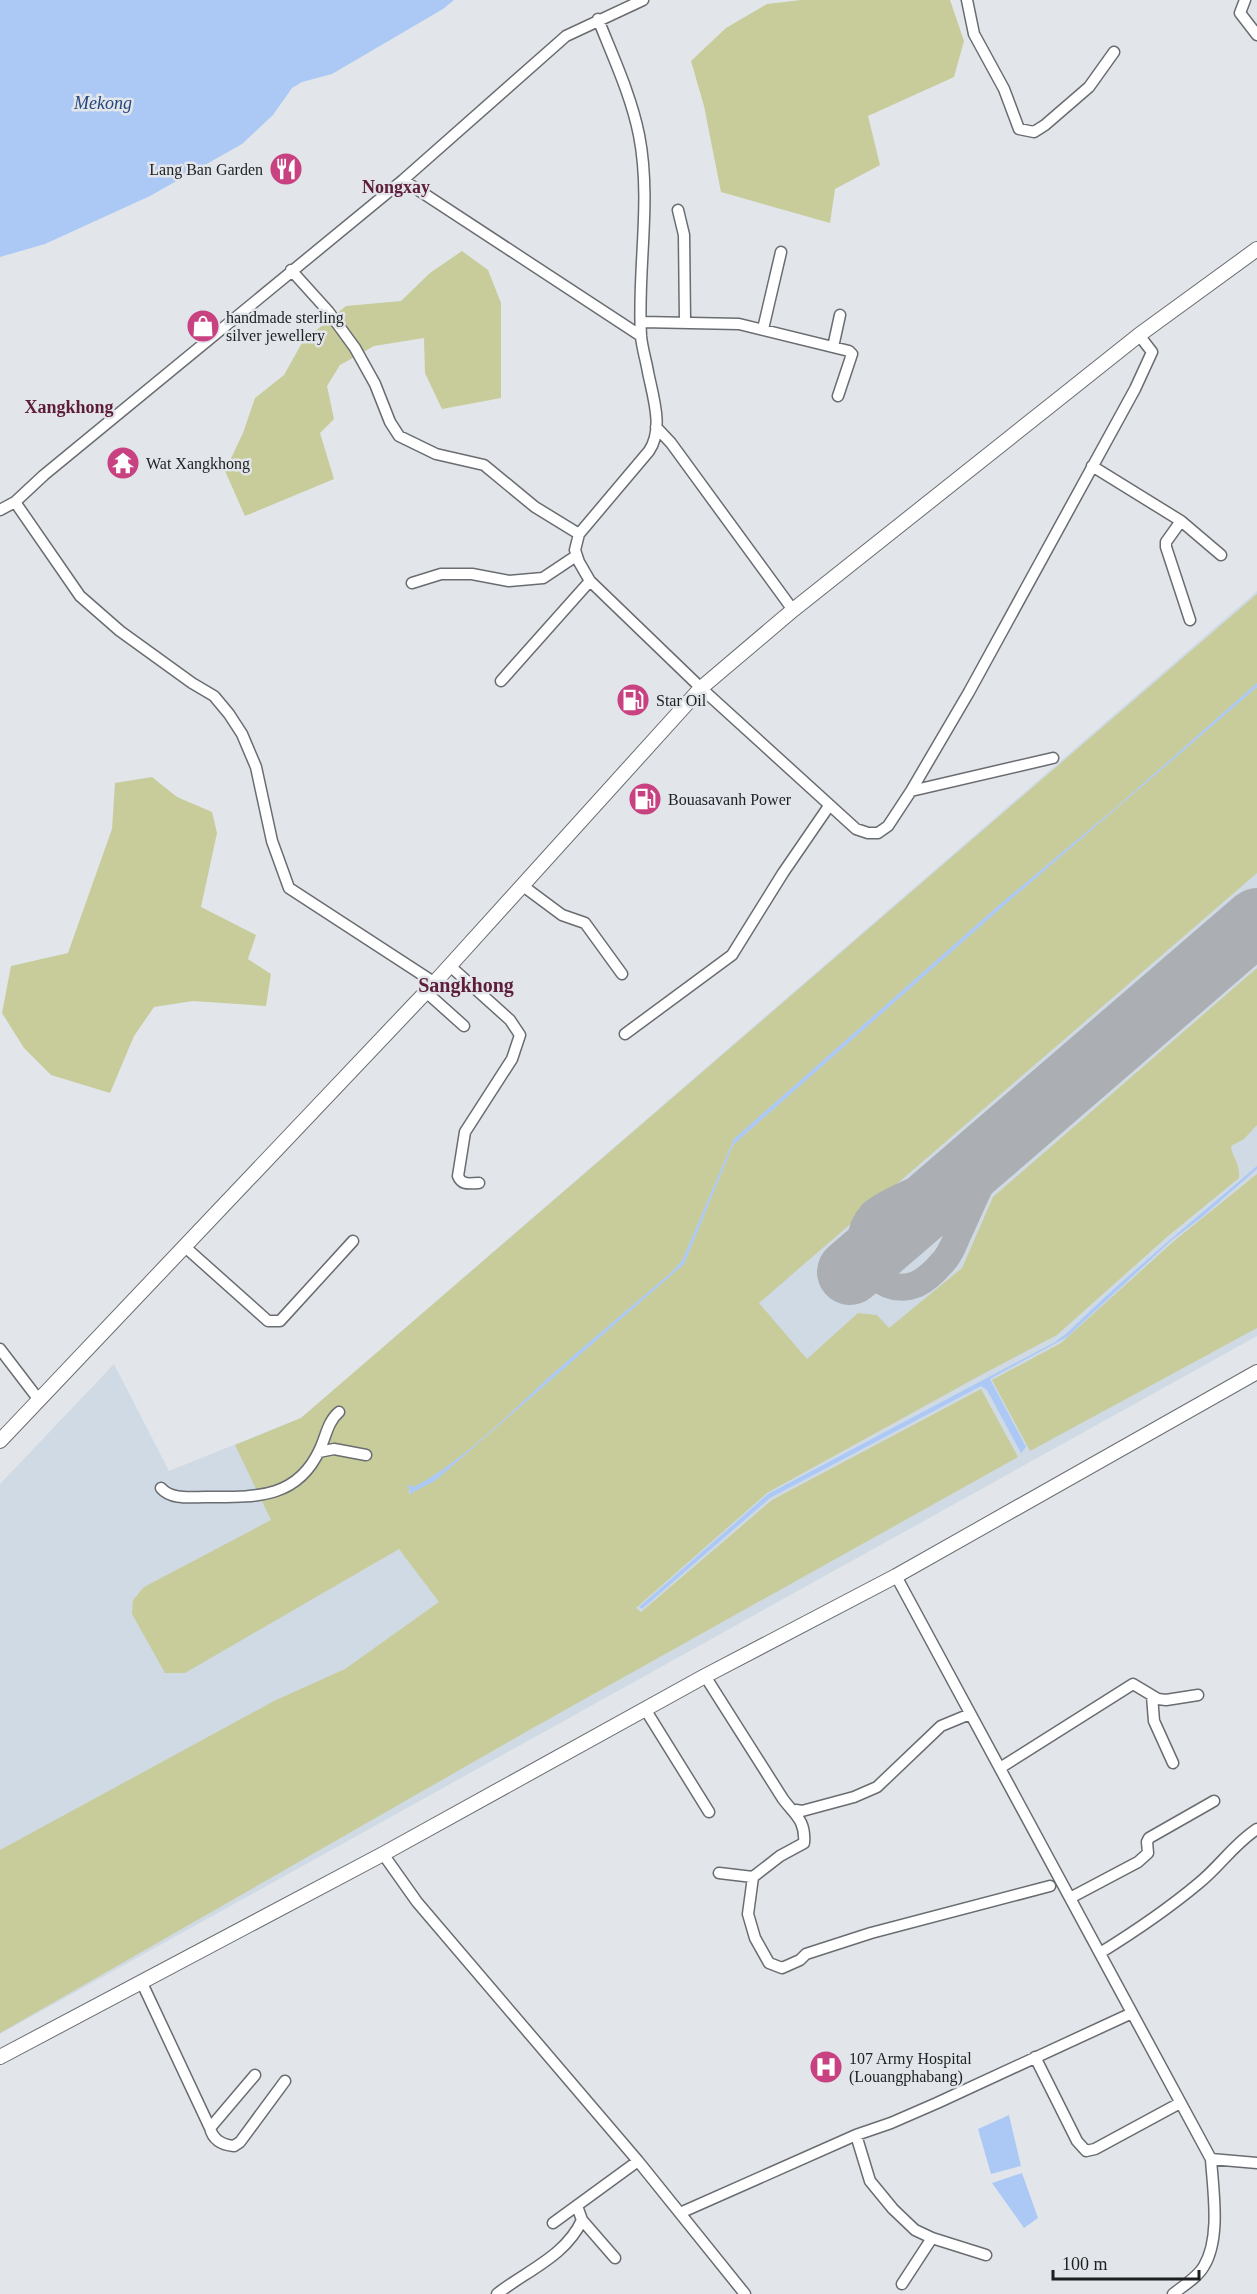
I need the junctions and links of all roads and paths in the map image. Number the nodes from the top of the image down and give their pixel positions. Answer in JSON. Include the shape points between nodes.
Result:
{"nodes":[{"id":1,"x":643,"y":0,"type":"edge"},
{"id":2,"x":968,"y":0,"type":"edge"},
{"id":3,"x":1245,"y":0,"type":"edge"},
{"id":4,"x":598,"y":20,"type":"junction"},
{"id":5,"x":1257,"y":35,"type":"edge"},
{"id":6,"x":1114,"y":52,"type":"dead end"},
{"id":7,"x":403,"y":180,"type":"junction"},
{"id":8,"x":678,"y":210,"type":"dead end"},
{"id":9,"x":1257,"y":249,"type":"edge"},
{"id":10,"x":781,"y":252,"type":"dead end"},
{"id":11,"x":291,"y":270,"type":"junction"},
{"id":12,"x":840,"y":315,"type":"dead end"},
{"id":13,"x":685,"y":321,"type":"junction"},
{"id":14,"x":642,"y":322,"type":"junction"},
{"id":15,"x":763,"y":329,"type":"junction"},
{"id":16,"x":1139,"y":335,"type":"junction"},
{"id":17,"x":642,"y":336,"type":"junction"},
{"id":18,"x":833,"y":347,"type":"junction"},
{"id":19,"x":838,"y":396,"type":"dead end"},
{"id":20,"x":656,"y":427,"type":"junction"},
{"id":21,"x":1092,"y":466,"type":"junction"},
{"id":22,"x":15,"y":502,"type":"junction"},
{"id":23,"x":0,"y":510,"type":"edge"},
{"id":24,"x":1180,"y":522,"type":"junction"},
{"id":25,"x":579,"y":534,"type":"junction"},
{"id":26,"x":1221,"y":555,"type":"dead end"},
{"id":27,"x":576,"y":556,"type":"junction"},
{"id":28,"x":590,"y":581,"type":"junction"},
{"id":29,"x":412,"y":583,"type":"dead end"},
{"id":30,"x":793,"y":610,"type":"junction"},
{"id":31,"x":1190,"y":620,"type":"dead end"},
{"id":32,"x":501,"y":681,"type":"dead end"},
{"id":33,"x":701,"y":688,"type":"junction"},
{"id":34,"x":1053,"y":758,"type":"dead end"},
{"id":35,"x":911,"y":791,"type":"junction"},
{"id":36,"x":829,"y":806,"type":"junction"},
{"id":37,"x":523,"y":886,"type":"junction"},
{"id":38,"x":450,"y":966,"type":"junction"},
{"id":39,"x":622,"y":974,"type":"dead end"},
{"id":40,"x":431,"y":988,"type":"junction"},
{"id":41,"x":464,"y":1026,"type":"dead end"},
{"id":42,"x":624,"y":1034,"type":"dead end"},
{"id":43,"x":479,"y":1183,"type":"dead end"},
{"id":44,"x":353,"y":1241,"type":"dead end"},
{"id":45,"x":184,"y":1246,"type":"junction"},
{"id":46,"x":0,"y":1349,"type":"edge"},
{"id":47,"x":1257,"y":1372,"type":"edge"},
{"id":48,"x":39,"y":1400,"type":"junction"},
{"id":49,"x":339,"y":1412,"type":"dead end"},
{"id":50,"x":0,"y":1441,"type":"edge"},
{"id":51,"x":319,"y":1452,"type":"junction"},
{"id":52,"x":366,"y":1455,"type":"dead end"},
{"id":53,"x":161,"y":1488,"type":"dead end"},
{"id":54,"x":896,"y":1576,"type":"junction"},
{"id":55,"x":705,"y":1676,"type":"junction"},
{"id":56,"x":1198,"y":1695,"type":"dead end"},
{"id":57,"x":1152,"y":1696,"type":"junction"},
{"id":58,"x":645,"y":1709,"type":"junction"},
{"id":59,"x":970,"y":1714,"type":"junction"},
{"id":60,"x":1173,"y":1763,"type":"dead end"},
{"id":61,"x":1000,"y":1768,"type":"junction"},
{"id":62,"x":1214,"y":1801,"type":"dead end"},
{"id":63,"x":796,"y":1810,"type":"junction"},
{"id":64,"x":709,"y":1812,"type":"dead end"},
{"id":65,"x":1257,"y":1829,"type":"edge"},
{"id":66,"x":383,"y":1854,"type":"junction"},
{"id":67,"x":719,"y":1873,"type":"dead end"},
{"id":68,"x":753,"y":1877,"type":"junction"},
{"id":69,"x":1050,"y":1886,"type":"dead end"},
{"id":70,"x":1070,"y":1898,"type":"junction"},
{"id":71,"x":1100,"y":1953,"type":"junction"},
{"id":72,"x":142,"y":1983,"type":"junction"},
{"id":73,"x":1132,"y":2013,"type":"junction"},
{"id":74,"x":0,"y":2057,"type":"edge"},
{"id":75,"x":1035,"y":2057,"type":"junction"},
{"id":76,"x":255,"y":2075,"type":"dead end"},
{"id":77,"x":285,"y":2081,"type":"dead end"},
{"id":78,"x":1180,"y":2103,"type":"junction"},
{"id":79,"x":210,"y":2128,"type":"junction"},
{"id":80,"x":856,"y":2135,"type":"junction"},
{"id":81,"x":1211,"y":2159,"type":"junction"},
{"id":82,"x":638,"y":2161,"type":"junction"},
{"id":83,"x":1257,"y":2163,"type":"edge"},
{"id":84,"x":577,"y":2206,"type":"junction"},
{"id":85,"x":680,"y":2213,"type":"junction"},
{"id":86,"x":582,"y":2220,"type":"junction"},
{"id":87,"x":553,"y":2223,"type":"dead end"},
{"id":88,"x":932,"y":2238,"type":"junction"},
{"id":89,"x":986,"y":2255,"type":"dead end"},
{"id":90,"x":615,"y":2258,"type":"dead end"},
{"id":91,"x":902,"y":2284,"type":"dead end"},
{"id":92,"x":497,"y":2294,"type":"edge"},
{"id":93,"x":745,"y":2294,"type":"edge"},
{"id":94,"x":1173,"y":2294,"type":"edge"}],
"edges":[{"from":1,"to":4,"type":"street"},
{"from":2,"to":6,"type":"street","via":[[974,34],[1004,89],[1018,129],[1034,132],[1045,125],[1089,87]]},
{"from":3,"to":5,"type":"street","via":[[1240,14]]},
{"from":4,"to":7,"type":"street","via":[[566,36]]},
{"from":4,"to":14,"type":"street","via":[[639,135],[644,171]]},
{"from":7,"to":11,"type":"street"},
{"from":7,"to":17,"type":"street"},
{"from":8,"to":13,"type":"street","via":[[684,235]]},
{"from":9,"to":16,"type":"main road"},
{"from":10,"to":15,"type":"street"},
{"from":11,"to":22,"type":"street"},
{"from":11,"to":25,"type":"street","via":[[355,348],[399,436],[436,454],[484,465],[535,507]]},
{"from":12,"to":18,"type":"street"},
{"from":13,"to":14,"type":"street"},
{"from":13,"to":15,"type":"street"},
{"from":14,"to":17,"type":"street"},
{"from":15,"to":18,"type":"street"},
{"from":16,"to":21,"type":"street","via":[[1152,352]]},
{"from":16,"to":30,"type":"main road"},
{"from":17,"to":20,"type":"street"},
{"from":18,"to":19,"type":"street","via":[[852,354]]},
{"from":20,"to":25,"type":"street","via":[[655,443]]},
{"from":20,"to":30,"type":"street"},
{"from":21,"to":24,"type":"street"},
{"from":21,"to":35,"type":"street"},
{"from":22,"to":23,"type":"street"},
{"from":22,"to":40,"type":"street","via":[[80,596],[120,631],[214,696],[229,714],[256,767],[272,841],[289,888]]},
{"from":24,"to":26,"type":"street"},
{"from":24,"to":31,"type":"street","via":[[1166,547]]},
{"from":25,"to":27,"type":"street"},
{"from":27,"to":28,"type":"street"},
{"from":27,"to":29,"type":"street","via":[[543,578],[509,581],[472,574],[441,574]]},
{"from":28,"to":32,"type":"street"},
{"from":28,"to":33,"type":"street"},
{"from":30,"to":33,"type":"main road"},
{"from":33,"to":36,"type":"street"},
{"from":33,"to":37,"type":"main road"},
{"from":34,"to":35,"type":"street"},
{"from":35,"to":36,"type":"street","via":[[878,833],[856,829]]},
{"from":36,"to":42,"type":"street","via":[[732,955]]},
{"from":37,"to":38,"type":"main road"},
{"from":37,"to":39,"type":"street","via":[[561,915],[585,923]]},
{"from":38,"to":40,"type":"main road"},
{"from":38,"to":43,"type":"street","via":[[510,1020],[520,1035],[512,1059],[465,1132],[458,1176],[465,1184]]},
{"from":40,"to":41,"type":"street"},
{"from":40,"to":45,"type":"main road"},
{"from":44,"to":45,"type":"street","via":[[280,1321],[273,1323]]},
{"from":45,"to":48,"type":"main road"},
{"from":46,"to":48,"type":"street"},
{"from":47,"to":54,"type":"main road"},
{"from":48,"to":50,"type":"main road"},
{"from":49,"to":51,"type":"street","via":[[332,1418]]},
{"from":51,"to":52,"type":"street","via":[[334,1449]]},
{"from":51,"to":53,"type":"street","via":[[309,1470],[277,1492],[242,1497],[178,1496]]},
{"from":54,"to":55,"type":"main road"},
{"from":54,"to":59,"type":"street"},
{"from":55,"to":58,"type":"main road"},
{"from":55,"to":63,"type":"street","via":[[783,1798]]},
{"from":56,"to":57,"type":"street","via":[[1166,1700]]},
{"from":57,"to":60,"type":"street","via":[[1154,1721]]},
{"from":57,"to":61,"type":"street","via":[[1137,1685],[1129,1686]]},
{"from":58,"to":64,"type":"street"},
{"from":58,"to":66,"type":"main road"},
{"from":59,"to":61,"type":"street"},
{"from":59,"to":63,"type":"street","via":[[941,1726],[877,1787],[854,1797]]},
{"from":61,"to":70,"type":"street"},
{"from":62,"to":70,"type":"street","via":[[1149,1838],[1148,1853],[1138,1862]]},
{"from":63,"to":68,"type":"street","via":[[805,1833],[804,1843]]},
{"from":65,"to":71,"type":"street","via":[[1232,1848],[1201,1882]]},
{"from":66,"to":72,"type":"main road"},
{"from":66,"to":82,"type":"street","via":[[417,1902]]},
{"from":67,"to":68,"type":"street"},
{"from":68,"to":69,"type":"street","via":[[748,1914],[755,1938],[769,1963],[782,1968],[806,1954],[871,1933]]},
{"from":70,"to":71,"type":"street"},
{"from":71,"to":73,"type":"street"},
{"from":72,"to":74,"type":"main road"},
{"from":72,"to":79,"type":"street"},
{"from":73,"to":75,"type":"street"},
{"from":73,"to":78,"type":"street"},
{"from":75,"to":78,"type":"street","via":[[1077,2141],[1086,2151]]},
{"from":75,"to":80,"type":"street"},
{"from":76,"to":79,"type":"street"},
{"from":77,"to":79,"type":"street","via":[[234,2146],[214,2138]]},
{"from":78,"to":81,"type":"street"},
{"from":80,"to":85,"type":"street"},
{"from":80,"to":88,"type":"street","via":[[870,2181],[915,2230]]},
{"from":81,"to":83,"type":"street"},
{"from":81,"to":94,"type":"street","via":[[1213,2244],[1205,2265]]},
{"from":82,"to":84,"type":"street"},
{"from":82,"to":85,"type":"street"},
{"from":84,"to":86,"type":"street"},
{"from":84,"to":87,"type":"street"},
{"from":85,"to":93,"type":"street"},
{"from":86,"to":90,"type":"street"},
{"from":86,"to":92,"type":"street","via":[[570,2240],[550,2258]]},
{"from":88,"to":89,"type":"street"},
{"from":88,"to":91,"type":"street"}]}
